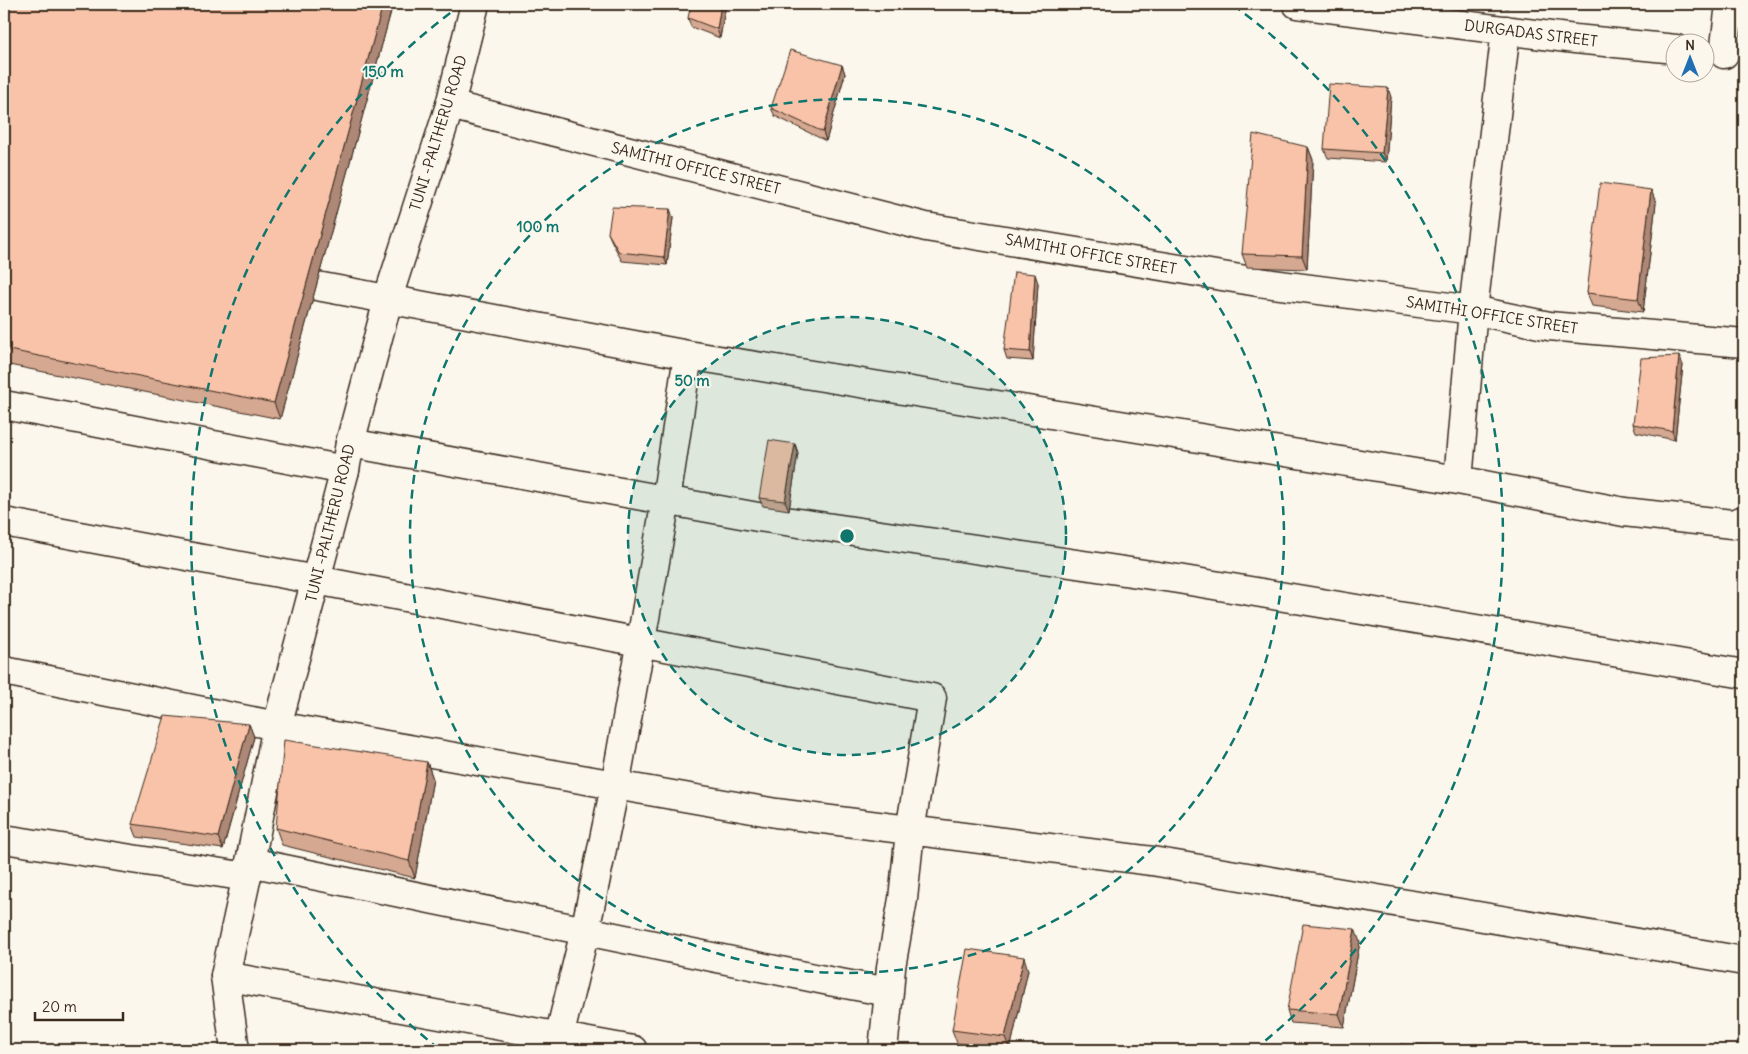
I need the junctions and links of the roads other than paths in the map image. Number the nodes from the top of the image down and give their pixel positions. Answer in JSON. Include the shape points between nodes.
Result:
{"nodes":[{"id":1,"x":475,"y":4,"type":"edge"},
{"id":2,"x":1297,"y":4,"type":"edge"},
{"id":3,"x":1730,"y":4,"type":"edge"},
{"id":4,"x":1506,"y":30,"type":"junction"},
{"id":5,"x":1666,"y":48,"type":"edge"},
{"id":6,"x":1725,"y":54,"type":"edge"},
{"id":7,"x":450,"y":105,"type":"junction"},
{"id":8,"x":254,"y":274,"type":"edge"},
{"id":9,"x":388,"y":300,"type":"junction"},
{"id":10,"x":1474,"y":310,"type":"junction"},
{"id":11,"x":1744,"y":343,"type":"edge"},
{"id":12,"x":688,"y":355,"type":"junction"},
{"id":13,"x":4,"y":404,"type":"edge"},
{"id":14,"x":350,"y":443,"type":"junction"},
{"id":15,"x":345,"y":470,"type":"junction"},
{"id":16,"x":1458,"y":480,"type":"junction"},
{"id":17,"x":666,"y":500,"type":"junction"},
{"id":18,"x":1744,"y":520,"type":"edge"},
{"id":19,"x":4,"y":522,"type":"edge"},
{"id":20,"x":316,"y":580,"type":"junction"},
{"id":21,"x":641,"y":643,"type":"junction"},
{"id":22,"x":4,"y":671,"type":"edge"},
{"id":23,"x":1744,"y":674,"type":"edge"},
{"id":24,"x":277,"y":726,"type":"junction"},
{"id":25,"x":615,"y":786,"type":"junction"},
{"id":26,"x":910,"y":831,"type":"junction"},
{"id":27,"x":4,"y":839,"type":"edge"},
{"id":28,"x":249,"y":869,"type":"junction"},
{"id":29,"x":585,"y":931,"type":"junction"},
{"id":30,"x":1744,"y":961,"type":"edge"},
{"id":31,"x":225,"y":976,"type":"junction"},
{"id":32,"x":889,"y":992,"type":"junction"},
{"id":33,"x":557,"y":1043,"type":"edge"},
{"id":34,"x":235,"y":1050,"type":"edge"},
{"id":35,"x":633,"y":1050,"type":"edge"},
{"id":36,"x":883,"y":1050,"type":"edge"}],
"edges":[{"from":1,"to":7,"type":"street","name":"TUNI -PALTHERU ROAD"},
{"from":2,"to":4,"type":"street","name":"DURGADAS STREET"},
{"from":3,"to":6,"type":"street"},
{"from":4,"to":5,"type":"street","name":"DURGADAS STREET"},
{"from":4,"to":10,"type":"street"},
{"from":7,"to":9,"type":"street","name":"TUNI -PALTHERU ROAD"},
{"from":7,"to":10,"type":"street","name":"SAMITHI OFFICE STREET","via":[[926,227],[1258,282]]},
{"from":8,"to":9,"type":"street"},
{"from":9,"to":12,"type":"street"},
{"from":9,"to":14,"type":"street","name":"TUNI -PALTHERU ROAD"},
{"from":10,"to":11,"type":"street","name":"SAMITHI OFFICE STREET","via":[[1549,326]]},
{"from":10,"to":16,"type":"street"},
{"from":12,"to":16,"type":"street"},
{"from":12,"to":17,"type":"street"},
{"from":13,"to":15,"type":"street"},
{"from":14,"to":15,"type":"street","name":"TUNI -PALTHERU ROAD"},
{"from":14,"to":17,"type":"street"},
{"from":15,"to":20,"type":"street","name":"TUNI -PALTHERU ROAD"},
{"from":16,"to":18,"type":"street","via":[[1624,512],[1732,524]]},
{"from":17,"to":21,"type":"street"},
{"from":17,"to":23,"type":"street","via":[[1198,583]]},
{"from":19,"to":20,"type":"street"},
{"from":20,"to":21,"type":"street"},
{"from":20,"to":24,"type":"street","name":"TUNI -PALTHERU ROAD"},
{"from":21,"to":25,"type":"street"},
{"from":21,"to":26,"type":"street","via":[[932,698]]},
{"from":22,"to":24,"type":"street"},
{"from":24,"to":25,"type":"street"},
{"from":24,"to":28,"type":"street","name":"TUNI -PALTHERU ROAD"},
{"from":25,"to":26,"type":"street"},
{"from":25,"to":29,"type":"street"},
{"from":26,"to":30,"type":"street","via":[[1152,861]]},
{"from":26,"to":32,"type":"street"},
{"from":27,"to":28,"type":"street"},
{"from":28,"to":29,"type":"street"},
{"from":28,"to":31,"type":"street","name":"TUNI -PALTHERU ROAD"},
{"from":29,"to":32,"type":"street"},
{"from":29,"to":33,"type":"street"},
{"from":31,"to":33,"type":"street"},
{"from":31,"to":34,"type":"street","name":"TUNI -PALTHERU ROAD"},
{"from":32,"to":36,"type":"street"},
{"from":33,"to":35,"type":"street"}]}
